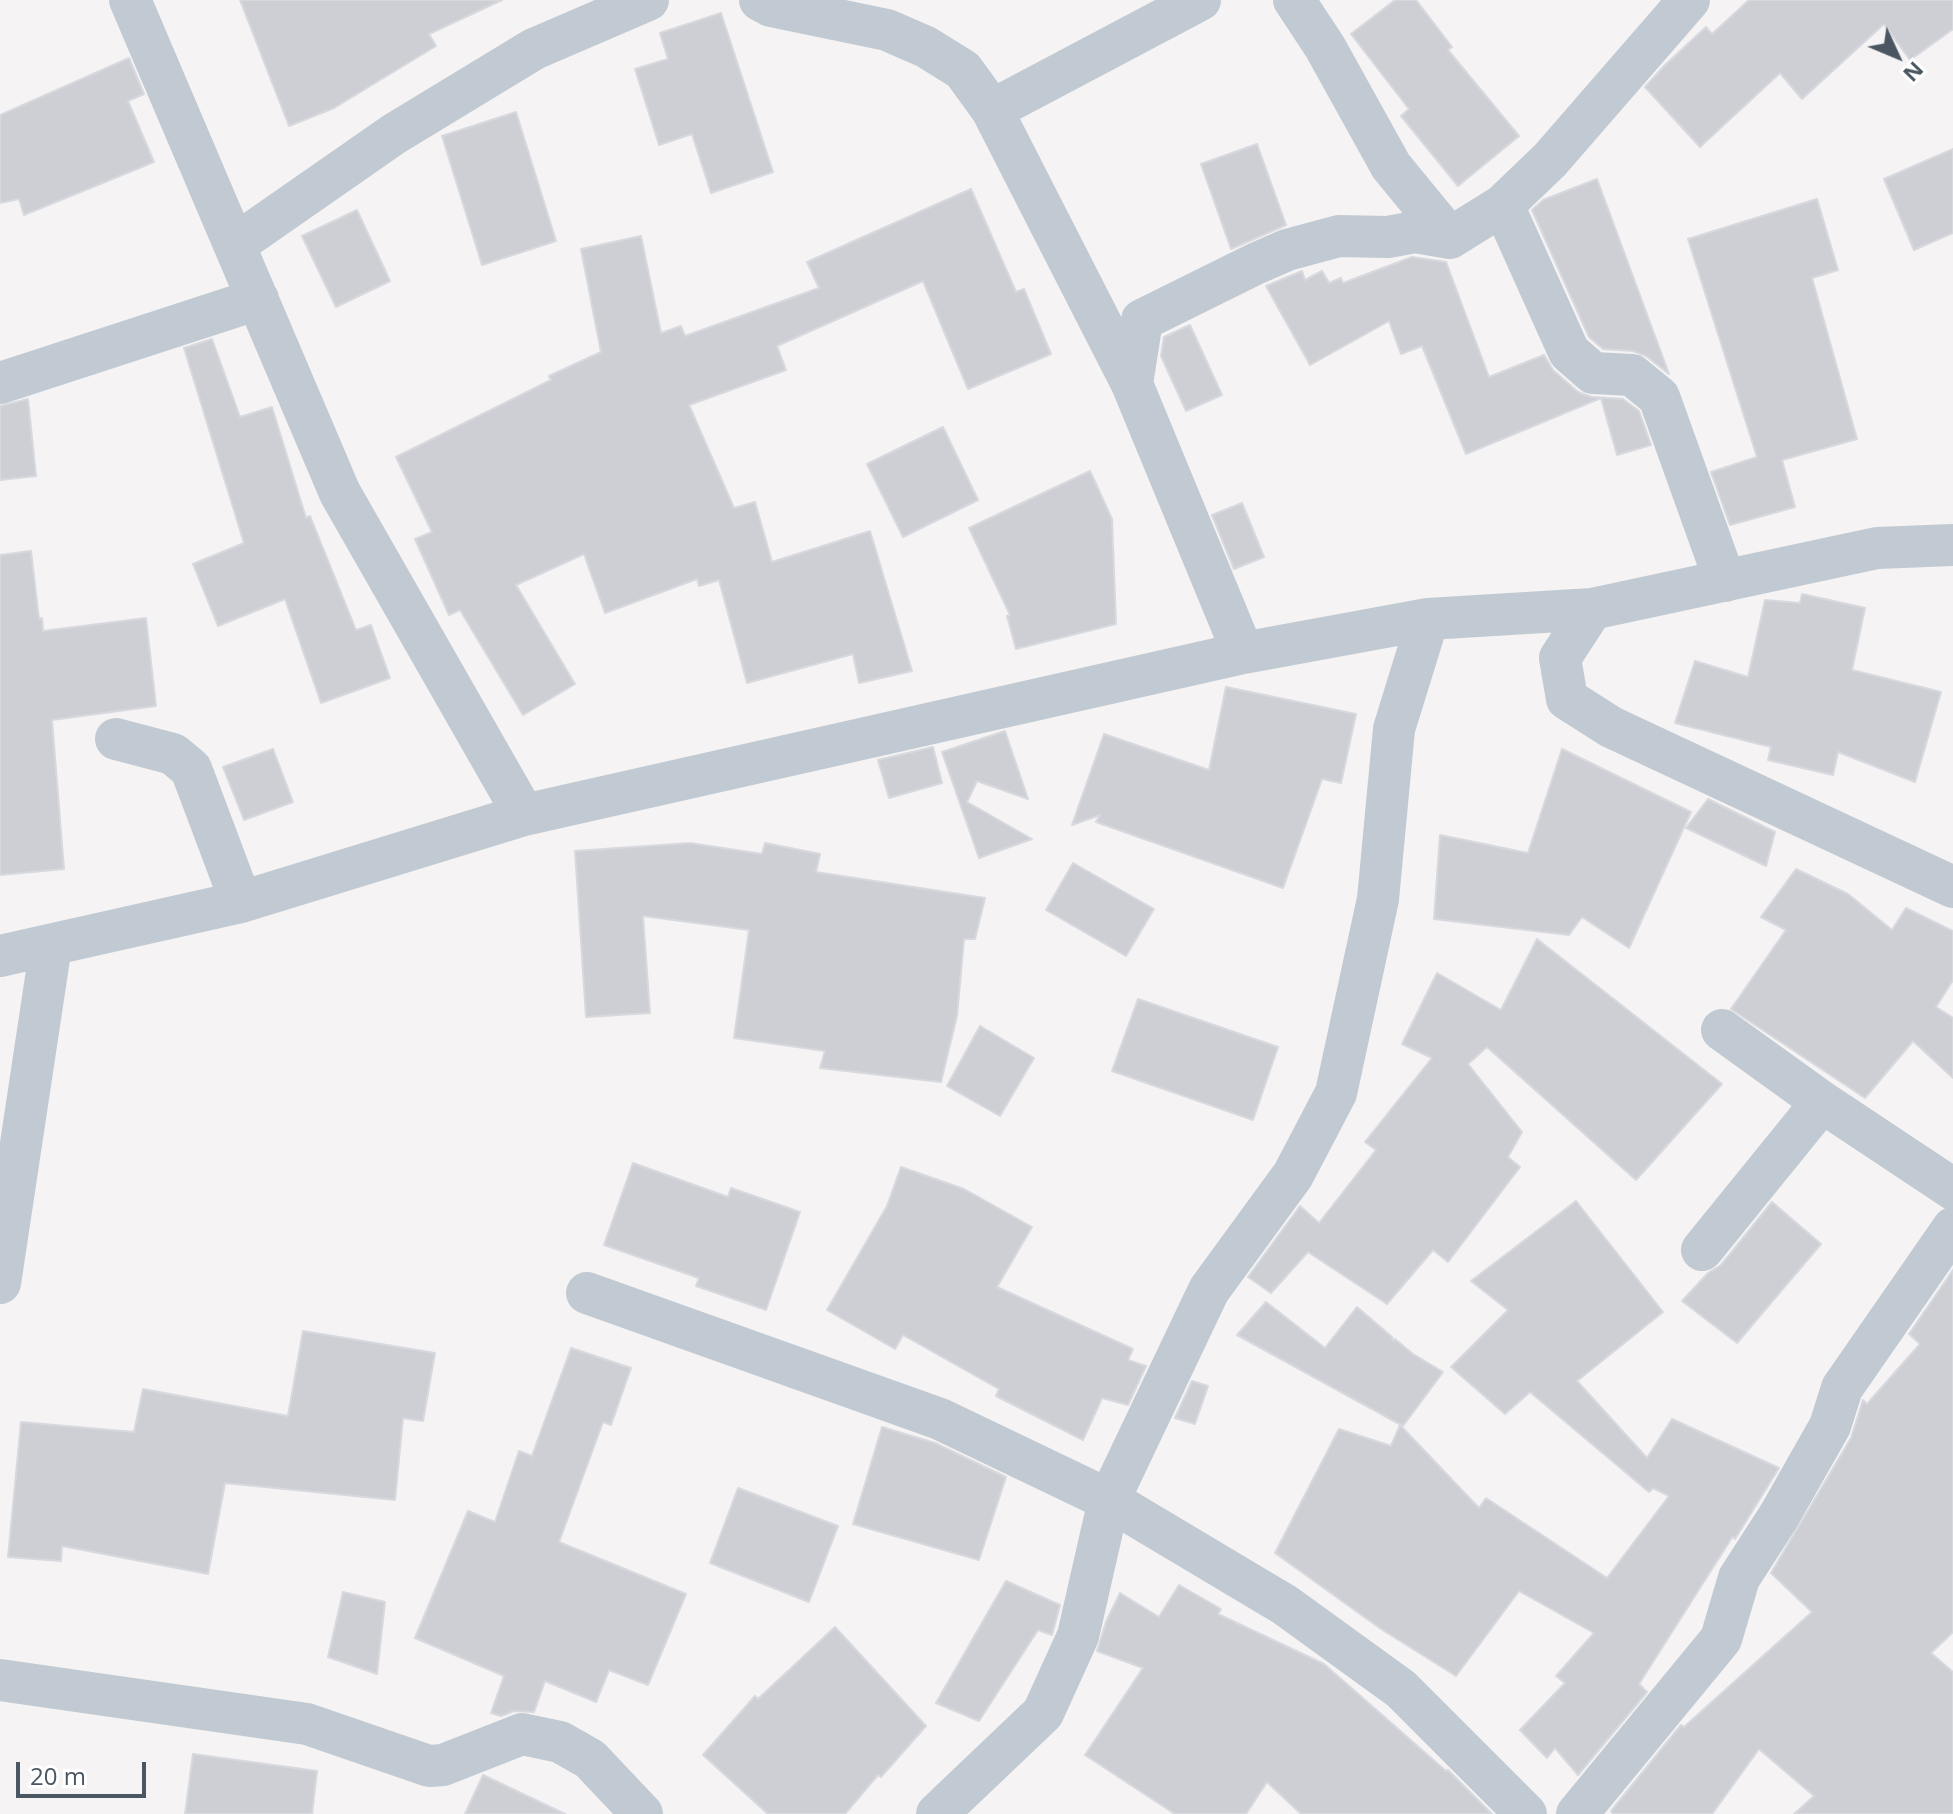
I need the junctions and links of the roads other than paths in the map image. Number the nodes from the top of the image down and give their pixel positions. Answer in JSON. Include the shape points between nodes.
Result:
{"nodes":[{"id":1,"x":130,"y":0,"type":"edge"},
{"id":2,"x":648,"y":0,"type":"edge"},
{"id":3,"x":760,"y":0,"type":"edge"},
{"id":4,"x":1200,"y":0,"type":"edge"},
{"id":5,"x":1294,"y":0,"type":"edge"},
{"id":6,"x":1689,"y":0,"type":"edge"},
{"id":7,"x":992,"y":110,"type":"junction"},
{"id":8,"x":1503,"y":205,"type":"junction"},
{"id":9,"x":1450,"y":238,"type":"junction"},
{"id":10,"x":236,"y":244,"type":"junction"},
{"id":11,"x":258,"y":299,"type":"junction"},
{"id":12,"x":0,"y":383,"type":"edge"},
{"id":13,"x":1132,"y":384,"type":"junction"},
{"id":14,"x":1953,"y":545,"type":"edge"},
{"id":15,"x":1725,"y":581,"type":"junction"},
{"id":16,"x":1592,"y":609,"type":"junction"},
{"id":17,"x":1428,"y":619,"type":"junction"},
{"id":18,"x":1243,"y":653,"type":"junction"},
{"id":19,"x":116,"y":739,"type":"dead end"},
{"id":20,"x":524,"y":815,"type":"junction"},
{"id":21,"x":1953,"y":887,"type":"edge"},
{"id":22,"x":241,"y":902,"type":"junction"},
{"id":23,"x":51,"y":945,"type":"junction"},
{"id":24,"x":0,"y":956,"type":"edge"},
{"id":25,"x":1722,"y":1030,"type":"dead end"},
{"id":26,"x":1822,"y":1102,"type":"junction"},
{"id":27,"x":1953,"y":1189,"type":"edge"},
{"id":28,"x":1953,"y":1228,"type":"edge"},
{"id":29,"x":1702,"y":1250,"type":"dead end"},
{"id":30,"x":0,"y":1283,"type":"edge"},
{"id":31,"x":587,"y":1293,"type":"dead end"},
{"id":32,"x":1109,"y":1500,"type":"junction"},
{"id":33,"x":0,"y":1680,"type":"edge"},
{"id":34,"x":642,"y":1814,"type":"edge"},
{"id":35,"x":937,"y":1814,"type":"edge"},
{"id":36,"x":1526,"y":1814,"type":"edge"},
{"id":37,"x":1577,"y":1814,"type":"edge"}],
"edges":[{"from":1,"to":10,"type":"street"},
{"from":2,"to":10,"type":"street","via":[[534,49],[394,134]]},
{"from":3,"to":7,"type":"street","via":[[887,30],[926,47],[963,70]]},
{"from":4,"to":7,"type":"street"},
{"from":5,"to":9,"type":"street","via":[[1391,166]]},
{"from":6,"to":8,"type":"street","via":[[1550,160]]},
{"from":7,"to":13,"type":"street"},
{"from":8,"to":9,"type":"street"},
{"from":8,"to":15,"type":"street","via":[[1569,352],[1593,373],[1632,375],[1659,397]]},
{"from":9,"to":13,"type":"street","via":[[1415,232],[1339,236],[1255,264],[1142,320]]},
{"from":10,"to":11,"type":"street"},
{"from":11,"to":12,"type":"street"},
{"from":11,"to":20,"type":"street","via":[[340,493]]},
{"from":13,"to":18,"type":"street"},
{"from":14,"to":15,"type":"street","via":[[1877,548]]},
{"from":15,"to":16,"type":"street"},
{"from":16,"to":17,"type":"street"},
{"from":16,"to":21,"type":"street","via":[[1560,658],[1567,699],[1611,727]]},
{"from":17,"to":18,"type":"street"},
{"from":17,"to":32,"type":"street","via":[[1394,729],[1378,899],[1336,1093],[1293,1175],[1209,1290]]},
{"from":18,"to":20,"type":"street"},
{"from":19,"to":22,"type":"street","via":[[173,754],[191,769]]},
{"from":20,"to":22,"type":"street"},
{"from":22,"to":23,"type":"street"},
{"from":23,"to":24,"type":"street"},
{"from":23,"to":30,"type":"street"},
{"from":25,"to":26,"type":"street"},
{"from":26,"to":27,"type":"street"},
{"from":26,"to":29,"type":"street"},
{"from":28,"to":37,"type":"street","via":[[1842,1388],[1830,1426],[1739,1578],[1721,1639]]},
{"from":31,"to":32,"type":"street","via":[[940,1419]]},
{"from":32,"to":35,"type":"street","via":[[1078,1636],[1043,1713]]},
{"from":32,"to":36,"type":"street","via":[[1285,1605],[1401,1689]]},
{"from":33,"to":34,"type":"street","via":[[307,1724],[429,1766],[522,1734],[560,1742],[590,1759]]}]}
